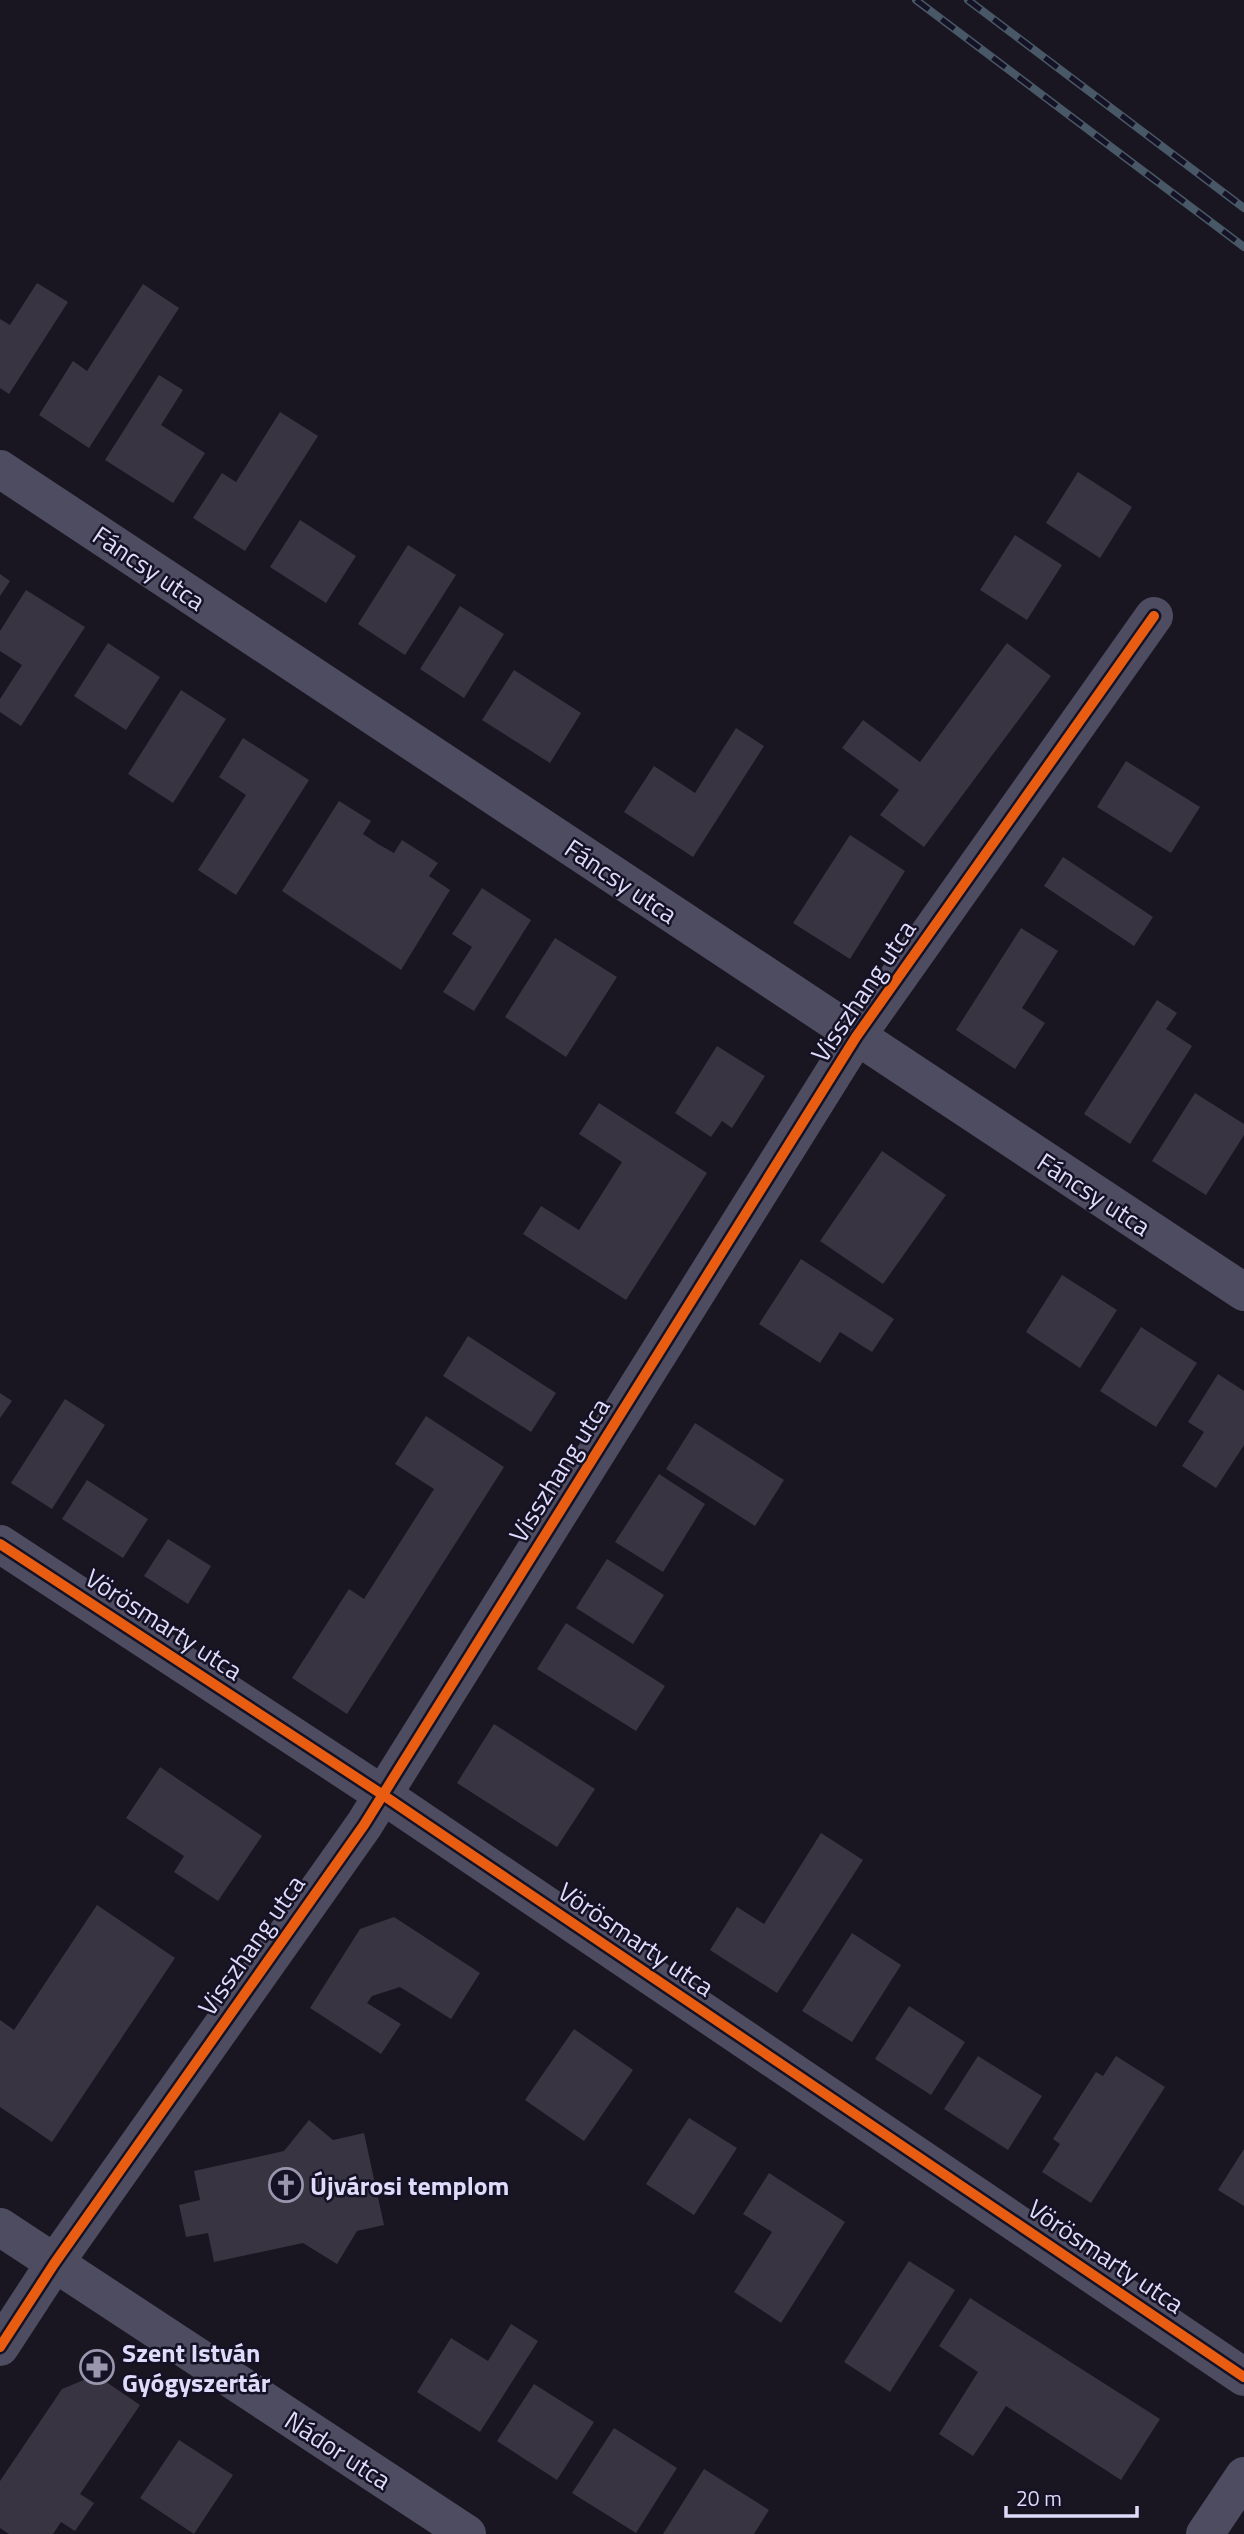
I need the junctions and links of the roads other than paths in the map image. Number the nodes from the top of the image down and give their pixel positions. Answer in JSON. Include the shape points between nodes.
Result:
{"nodes":[{"id":1,"x":0,"y":469,"type":"edge"},
{"id":2,"x":1154,"y":616,"type":"dead end"},
{"id":3,"x":856,"y":1037,"type":"junction"},
{"id":4,"x":1244,"y":1292,"type":"edge"},
{"id":5,"x":0,"y":1544,"type":"edge"},
{"id":6,"x":383,"y":1795,"type":"junction"},
{"id":7,"x":0,"y":2227,"type":"edge"},
{"id":8,"x":54,"y":2264,"type":"junction"},
{"id":9,"x":0,"y":2347,"type":"edge"},
{"id":10,"x":1244,"y":2377,"type":"edge"},
{"id":11,"x":1244,"y":2476,"type":"edge"},
{"id":12,"x":467,"y":2534,"type":"edge"},
{"id":13,"x":1205,"y":2534,"type":"edge"}],
"edges":[{"from":1,"to":3,"type":"street","name":"Fáncsy utca"},
{"from":2,"to":3,"type":"street","name":"Visszhang utca"},
{"from":3,"to":4,"type":"street","name":"Fáncsy utca"},
{"from":3,"to":6,"type":"street","name":"Visszhang utca"},
{"from":5,"to":6,"type":"street","name":"Vörösmarty utca"},
{"from":6,"to":8,"type":"street","name":"Visszhang utca"},
{"from":6,"to":10,"type":"street","name":"Vörösmarty utca"},
{"from":7,"to":8,"type":"street","name":"Nádor utca"},
{"from":8,"to":9,"type":"street","name":"Visszhang utca"},
{"from":8,"to":12,"type":"street","name":"Nádor utca"},
{"from":11,"to":13,"type":"street"}]}
